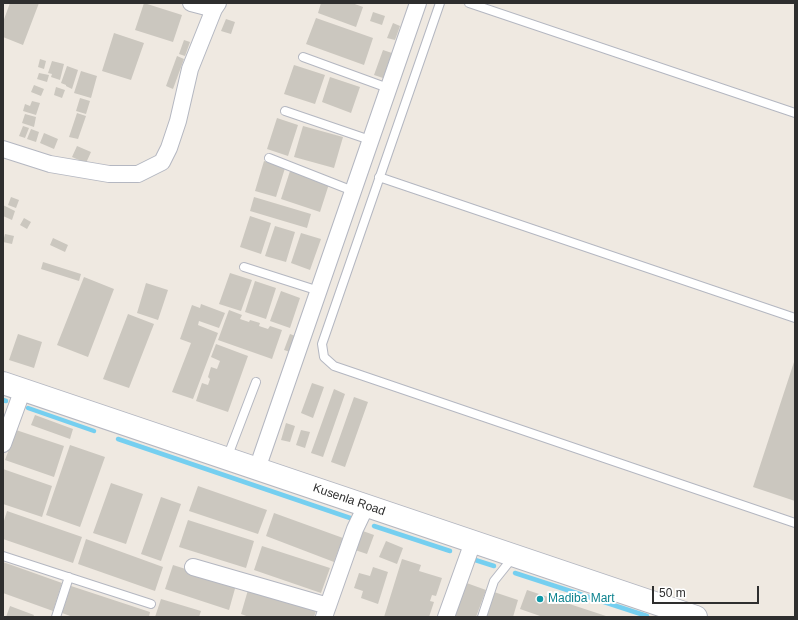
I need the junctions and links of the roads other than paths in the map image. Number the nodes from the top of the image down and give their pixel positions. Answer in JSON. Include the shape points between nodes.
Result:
{"nodes":[{"id":1,"x":192,"y":3,"type":"edge"},
{"id":2,"x":418,"y":3,"type":"edge"},
{"id":3,"x":440,"y":3,"type":"edge"},
{"id":4,"x":469,"y":3,"type":"edge"},
{"id":5,"x":216,"y":6,"type":"edge"},
{"id":6,"x":303,"y":57,"type":"dead end"},
{"id":7,"x":388,"y":88,"type":"junction"},
{"id":8,"x":285,"y":111,"type":"dead end"},
{"id":9,"x":795,"y":113,"type":"edge"},
{"id":10,"x":370,"y":140,"type":"junction"},
{"id":11,"x":3,"y":149,"type":"edge"},
{"id":12,"x":269,"y":158,"type":"dead end"},
{"id":13,"x":379,"y":177,"type":"junction"},
{"id":14,"x":353,"y":191,"type":"junction"},
{"id":15,"x":244,"y":267,"type":"dead end"},
{"id":16,"x":318,"y":291,"type":"junction"},
{"id":17,"x":795,"y":318,"type":"edge"},
{"id":18,"x":256,"y":382,"type":"dead end"},
{"id":19,"x":13,"y":386,"type":"edge"},
{"id":20,"x":3,"y":444,"type":"edge"},
{"id":21,"x":227,"y":459,"type":"junction"},
{"id":22,"x":258,"y":469,"type":"junction"},
{"id":23,"x":366,"y":506,"type":"junction"},
{"id":24,"x":795,"y":523,"type":"edge"},
{"id":25,"x":473,"y":542,"type":"junction"},
{"id":26,"x":3,"y":556,"type":"edge"},
{"id":27,"x":514,"y":556,"type":"junction"},
{"id":28,"x":193,"y":567,"type":"dead end"},
{"id":29,"x":69,"y":577,"type":"junction"},
{"id":30,"x":151,"y":604,"type":"dead end"},
{"id":31,"x":660,"y":611,"type":"edge"},
{"id":32,"x":326,"y":612,"type":"edge"},
{"id":33,"x":56,"y":617,"type":"edge"},
{"id":34,"x":446,"y":617,"type":"edge"},
{"id":35,"x":482,"y":617,"type":"edge"},
{"id":36,"x":696,"y":617,"type":"edge"}],
"edges":[{"from":1,"to":5,"type":"street"},
{"from":2,"to":7,"type":"street"},
{"from":3,"to":13,"type":"lane"},
{"from":4,"to":9,"type":"lane"},
{"from":5,"to":11,"type":"street","via":[[190,69],[178,121],[162,162],[138,174],[109,174],[50,164]]},
{"from":6,"to":7,"type":"lane"},
{"from":7,"to":10,"type":"street"},
{"from":8,"to":10,"type":"lane"},
{"from":10,"to":14,"type":"street"},
{"from":12,"to":14,"type":"lane"},
{"from":13,"to":17,"type":"lane"},
{"from":13,"to":24,"type":"lane","via":[[322,344],[324,358],[334,366]]},
{"from":14,"to":16,"type":"street"},
{"from":15,"to":16,"type":"lane"},
{"from":16,"to":22,"type":"street"},
{"from":18,"to":21,"type":"lane"},
{"from":19,"to":20,"type":"street"},
{"from":19,"to":21,"type":"main road","name":"Kusenla Road"},
{"from":21,"to":22,"type":"main road","name":"Kusenla Road"},
{"from":22,"to":23,"type":"main road","name":"Kusenla Road"},
{"from":23,"to":25,"type":"main road","name":"Kusenla Road"},
{"from":23,"to":32,"type":"street","via":[[355,529]]},
{"from":25,"to":27,"type":"main road","name":"Kusenla Road"},
{"from":25,"to":34,"type":"street"},
{"from":26,"to":29,"type":"lane"},
{"from":27,"to":31,"type":"main road","name":"Kusenla Road"},
{"from":27,"to":35,"type":"lane","via":[[494,582]]},
{"from":28,"to":32,"type":"street"},
{"from":29,"to":30,"type":"lane"},
{"from":29,"to":33,"type":"lane"},
{"from":31,"to":36,"type":"main road","name":"Kusenla Road"}]}
